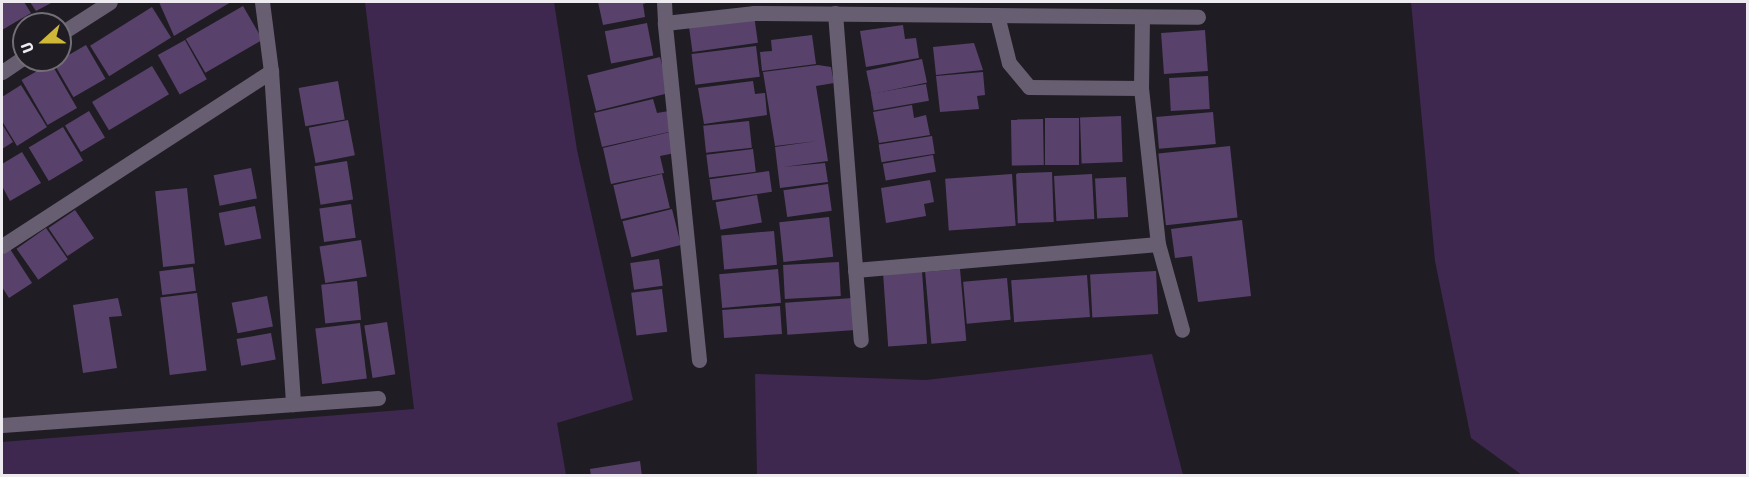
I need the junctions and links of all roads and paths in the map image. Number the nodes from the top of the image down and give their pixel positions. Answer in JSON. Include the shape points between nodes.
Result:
{"nodes":[{"id":1,"x":110,"y":2,"type":"edge"},
{"id":2,"x":262,"y":2,"type":"edge"},
{"id":3,"x":664,"y":2,"type":"edge"},
{"id":4,"x":753,"y":7,"type":"edge"},
{"id":5,"x":835,"y":14,"type":"junction"},
{"id":6,"x":997,"y":15,"type":"junction"},
{"id":7,"x":1142,"y":17,"type":"junction"},
{"id":8,"x":1198,"y":17,"type":"dead end"},
{"id":9,"x":665,"y":22,"type":"junction"},
{"id":10,"x":72,"y":26,"type":"edge"},
{"id":11,"x":271,"y":71,"type":"junction"},
{"id":12,"x":1141,"y":88,"type":"junction"},
{"id":13,"x":1158,"y":244,"type":"junction"},
{"id":14,"x":2,"y":246,"type":"edge"},
{"id":15,"x":855,"y":270,"type":"junction"},
{"id":16,"x":1182,"y":330,"type":"dead end"},
{"id":17,"x":861,"y":340,"type":"dead end"},
{"id":18,"x":699,"y":360,"type":"dead end"},
{"id":19,"x":378,"y":398,"type":"dead end"},
{"id":20,"x":293,"y":404,"type":"junction"},
{"id":21,"x":2,"y":425,"type":"edge"}],
"edges":[{"from":1,"to":10,"type":"street"},
{"from":2,"to":11,"type":"street"},
{"from":3,"to":9,"type":"street"},
{"from":4,"to":5,"type":"street"},
{"from":4,"to":9,"type":"street"},
{"from":5,"to":6,"type":"street"},
{"from":5,"to":15,"type":"street"},
{"from":6,"to":7,"type":"street"},
{"from":6,"to":12,"type":"street","via":[[1009,63],[1029,87]]},
{"from":7,"to":8,"type":"street"},
{"from":7,"to":12,"type":"street"},
{"from":9,"to":18,"type":"street"},
{"from":11,"to":14,"type":"street"},
{"from":11,"to":20,"type":"street"},
{"from":12,"to":13,"type":"street"},
{"from":13,"to":15,"type":"street"},
{"from":13,"to":16,"type":"street"},
{"from":15,"to":17,"type":"street"},
{"from":19,"to":20,"type":"street"},
{"from":20,"to":21,"type":"street"}]}
